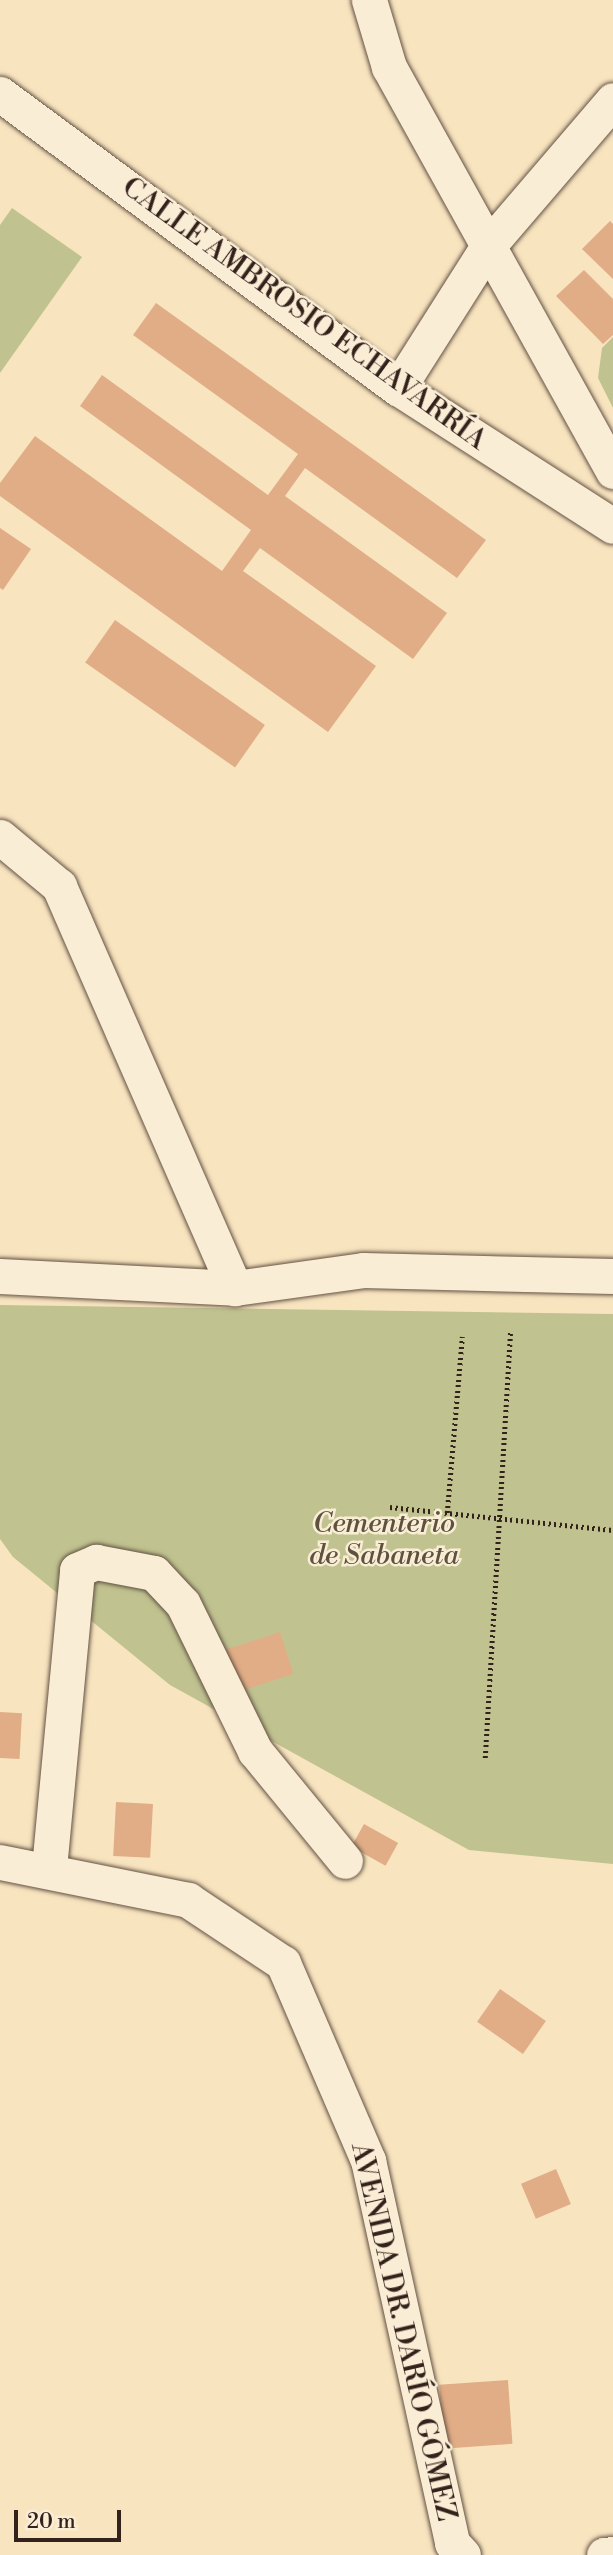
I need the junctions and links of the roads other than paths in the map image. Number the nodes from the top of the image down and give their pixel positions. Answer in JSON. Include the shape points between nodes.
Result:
{"nodes":[{"id":1,"x":369,"y":0,"type":"edge"},
{"id":2,"x":0,"y":94,"type":"edge"},
{"id":3,"x":613,"y":100,"type":"edge"},
{"id":4,"x":488,"y":246,"type":"junction"},
{"id":5,"x":398,"y":388,"type":"junction"},
{"id":6,"x":613,"y":471,"type":"edge"},
{"id":7,"x":613,"y":526,"type":"edge"},
{"id":8,"x":0,"y":837,"type":"edge"},
{"id":9,"x":0,"y":1276,"type":"edge"},
{"id":10,"x":613,"y":1276,"type":"edge"},
{"id":11,"x":235,"y":1288,"type":"junction"},
{"id":12,"x":345,"y":1861,"type":"dead end"},
{"id":13,"x":0,"y":1862,"type":"edge"},
{"id":14,"x":49,"y":1868,"type":"junction"},
{"id":15,"x":613,"y":2554,"type":"edge"},
{"id":16,"x":463,"y":2555,"type":"edge"},
{"id":17,"x":604,"y":2555,"type":"edge"}],
"edges":[{"from":1,"to":4,"type":"street","via":[[389,67]]},
{"from":2,"to":5,"type":"street","name":"CALLE AMBROSIO ECHAVARRÍA"},
{"from":3,"to":4,"type":"street"},
{"from":4,"to":5,"type":"street"},
{"from":4,"to":6,"type":"street"},
{"from":5,"to":7,"type":"street","name":"CALLE AMBROSIO ECHAVARRÍA"},
{"from":8,"to":11,"type":"street","via":[[59,886]]},
{"from":9,"to":11,"type":"street"},
{"from":10,"to":11,"type":"street","via":[[363,1270]]},
{"from":12,"to":14,"type":"street","via":[[255,1751],[183,1604],[155,1573],[96,1562],[77,1570]]},
{"from":13,"to":14,"type":"street","name":"AVENIDA DR. DARÍO GÓMEZ"},
{"from":14,"to":16,"type":"street","name":"AVENIDA DR. DARÍO GÓMEZ","via":[[188,1900],[283,1963],[368,2160],[452,2543]]},
{"from":15,"to":17,"type":"street"}]}
